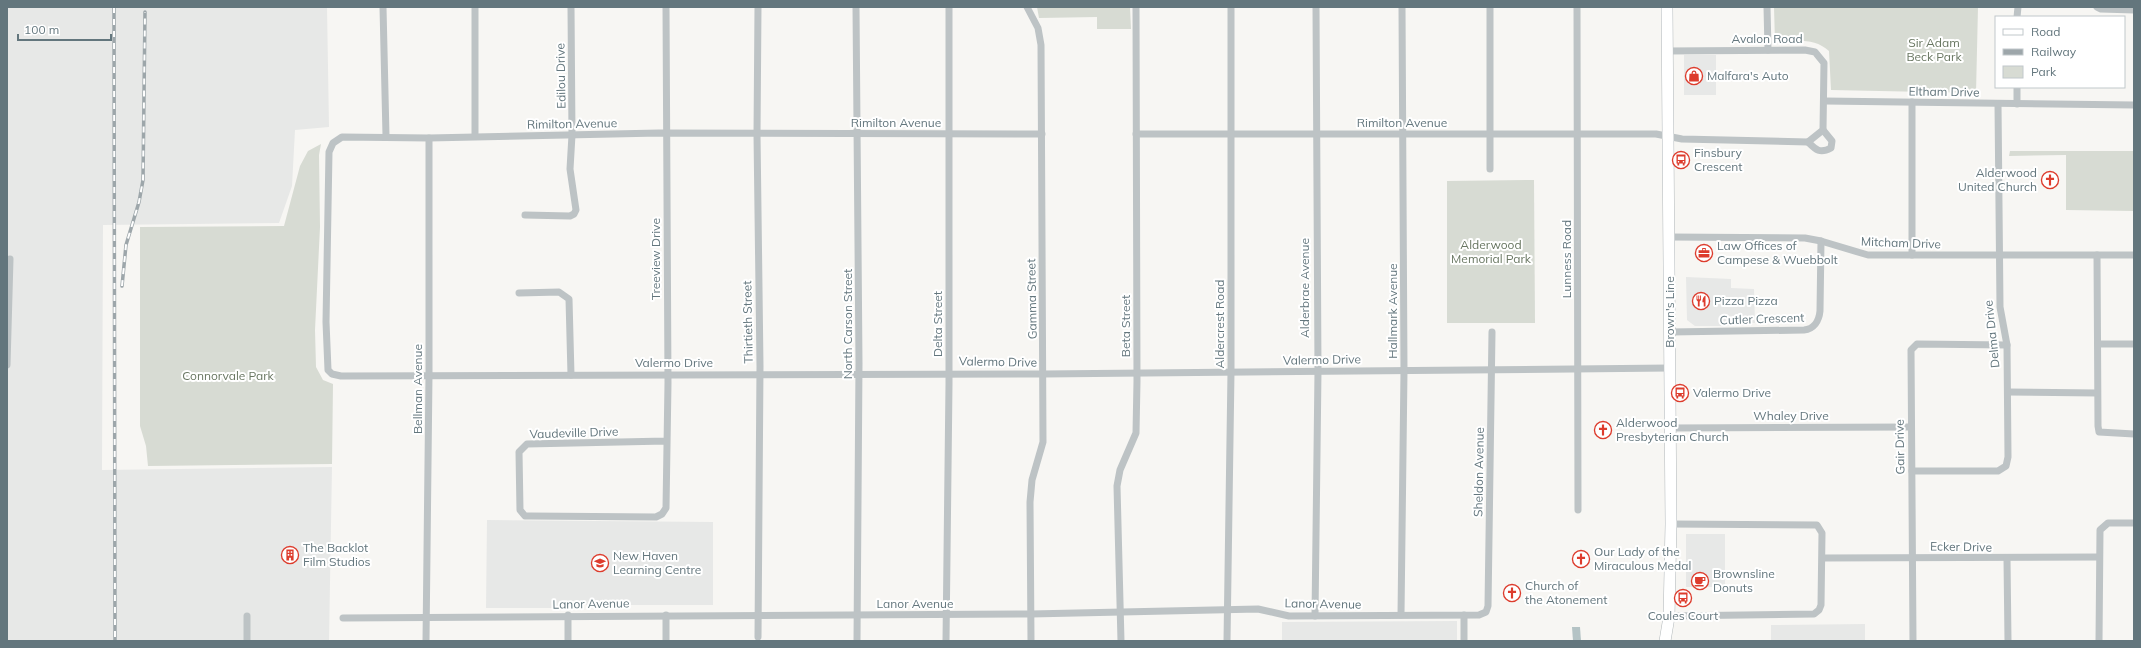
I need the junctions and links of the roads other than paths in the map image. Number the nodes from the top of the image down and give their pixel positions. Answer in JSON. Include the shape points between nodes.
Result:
{"nodes":[{"id":1,"x":383,"y":7,"type":"edge"},
{"id":2,"x":475,"y":7,"type":"edge"},
{"id":3,"x":571,"y":7,"type":"edge"},
{"id":4,"x":666,"y":7,"type":"edge"},
{"id":5,"x":758,"y":7,"type":"edge"},
{"id":6,"x":856,"y":7,"type":"edge"},
{"id":7,"x":949,"y":7,"type":"edge"},
{"id":8,"x":1027,"y":7,"type":"edge"},
{"id":9,"x":1136,"y":7,"type":"edge"},
{"id":10,"x":1231,"y":7,"type":"edge"},
{"id":11,"x":1316,"y":7,"type":"edge"},
{"id":12,"x":1402,"y":7,"type":"edge"},
{"id":13,"x":1490,"y":7,"type":"edge"},
{"id":14,"x":1577,"y":7,"type":"edge"},
{"id":15,"x":1667,"y":7,"type":"edge"},
{"id":16,"x":1767,"y":7,"type":"edge"},
{"id":17,"x":2098,"y":7,"type":"edge"},
{"id":18,"x":2134,"y":10,"type":"edge"},
{"id":19,"x":1768,"y":50,"type":"junction"},
{"id":20,"x":1667,"y":51,"type":"junction"},
{"id":21,"x":2017,"y":88,"type":"edge"},
{"id":22,"x":1825,"y":101,"type":"junction"},
{"id":23,"x":1912,"y":102,"type":"junction"},
{"id":24,"x":1998,"y":104,"type":"junction"},
{"id":25,"x":2017,"y":104,"type":"junction"},
{"id":26,"x":2134,"y":105,"type":"edge"},
{"id":27,"x":1823,"y":130,"type":"junction"},
{"id":28,"x":666,"y":133,"type":"junction"},
{"id":29,"x":757,"y":134,"type":"junction"},
{"id":30,"x":858,"y":134,"type":"junction"},
{"id":31,"x":948,"y":134,"type":"junction"},
{"id":32,"x":1042,"y":134,"type":"junction"},
{"id":33,"x":1136,"y":134,"type":"junction"},
{"id":34,"x":1231,"y":134,"type":"junction"},
{"id":35,"x":1315,"y":134,"type":"junction"},
{"id":36,"x":1490,"y":134,"type":"junction"},
{"id":37,"x":1578,"y":134,"type":"junction"},
{"id":38,"x":572,"y":135,"type":"junction"},
{"id":39,"x":1403,"y":135,"type":"junction"},
{"id":40,"x":386,"y":136,"type":"junction"},
{"id":41,"x":475,"y":136,"type":"junction"},
{"id":42,"x":1668,"y":136,"type":"junction"},
{"id":43,"x":428,"y":138,"type":"junction"},
{"id":44,"x":1808,"y":142,"type":"junction"},
{"id":45,"x":1490,"y":169,"type":"dead end"},
{"id":46,"x":525,"y":215,"type":"dead end"},
{"id":47,"x":1670,"y":237,"type":"junction"},
{"id":48,"x":1821,"y":241,"type":"junction"},
{"id":49,"x":1912,"y":255,"type":"junction"},
{"id":50,"x":2000,"y":255,"type":"junction"},
{"id":51,"x":2097,"y":255,"type":"junction"},
{"id":52,"x":2134,"y":255,"type":"edge"},
{"id":53,"x":10,"y":259,"type":"dead end"},
{"id":54,"x":519,"y":293,"type":"dead end"},
{"id":55,"x":1492,"y":332,"type":"dead end"},
{"id":56,"x":1671,"y":332,"type":"junction"},
{"id":57,"x":2098,"y":344,"type":"junction"},
{"id":58,"x":2134,"y":344,"type":"edge"},
{"id":59,"x":2007,"y":345,"type":"junction"},
{"id":60,"x":7,"y":366,"type":"edge"},
{"id":61,"x":1670,"y":368,"type":"junction"},
{"id":62,"x":1578,"y":369,"type":"junction"},
{"id":63,"x":328,"y":370,"type":"joint"},
{"id":64,"x":1490,"y":370,"type":"junction"},
{"id":65,"x":1318,"y":371,"type":"junction"},
{"id":66,"x":1404,"y":371,"type":"junction"},
{"id":67,"x":1231,"y":372,"type":"junction"},
{"id":68,"x":949,"y":373,"type":"junction"},
{"id":69,"x":1137,"y":373,"type":"junction"},
{"id":70,"x":668,"y":374,"type":"junction"},
{"id":71,"x":760,"y":374,"type":"junction"},
{"id":72,"x":859,"y":374,"type":"junction"},
{"id":73,"x":1044,"y":374,"type":"junction"},
{"id":74,"x":429,"y":375,"type":"junction"},
{"id":75,"x":570,"y":375,"type":"junction"},
{"id":76,"x":2008,"y":392,"type":"junction"},
{"id":77,"x":2097,"y":393,"type":"junction"},
{"id":78,"x":1911,"y":427,"type":"junction"},
{"id":79,"x":1671,"y":428,"type":"junction"},
{"id":80,"x":2134,"y":434,"type":"edge"},
{"id":81,"x":666,"y":441,"type":"junction"},
{"id":82,"x":1912,"y":471,"type":"junction"},
{"id":83,"x":1578,"y":510,"type":"dead end"},
{"id":84,"x":664,"y":511,"type":"joint"},
{"id":85,"x":2134,"y":523,"type":"edge"},
{"id":86,"x":1671,"y":524,"type":"junction"},
{"id":87,"x":2099,"y":557,"type":"junction"},
{"id":88,"x":1823,"y":558,"type":"junction"},
{"id":89,"x":1913,"y":558,"type":"junction"},
{"id":90,"x":2007,"y":559,"type":"junction"},
{"id":91,"x":1226,"y":610,"type":"junction"},
{"id":92,"x":1121,"y":612,"type":"junction"},
{"id":93,"x":1486,"y":612,"type":"joint"},
{"id":94,"x":758,"y":614,"type":"junction"},
{"id":95,"x":1031,"y":614,"type":"junction"},
{"id":96,"x":568,"y":615,"type":"junction"},
{"id":97,"x":666,"y":615,"type":"junction"},
{"id":98,"x":857,"y":615,"type":"junction"},
{"id":99,"x":946,"y":615,"type":"junction"},
{"id":100,"x":1401,"y":615,"type":"junction"},
{"id":101,"x":1464,"y":615,"type":"junction"},
{"id":102,"x":247,"y":616,"type":"dead end"},
{"id":103,"x":1315,"y":616,"type":"junction"},
{"id":104,"x":1669,"y":616,"type":"junction"},
{"id":105,"x":343,"y":618,"type":"dead end"},
{"id":106,"x":426,"y":618,"type":"junction"},
{"id":107,"x":758,"y":637,"type":"dead end"},
{"id":108,"x":247,"y":641,"type":"edge"},
{"id":109,"x":426,"y":641,"type":"edge"},
{"id":110,"x":568,"y":641,"type":"edge"},
{"id":111,"x":666,"y":641,"type":"edge"},
{"id":112,"x":857,"y":641,"type":"edge"},
{"id":113,"x":946,"y":641,"type":"edge"},
{"id":114,"x":1031,"y":641,"type":"edge"},
{"id":115,"x":1121,"y":641,"type":"edge"},
{"id":116,"x":1227,"y":641,"type":"edge"},
{"id":117,"x":1464,"y":641,"type":"edge"},
{"id":118,"x":1665,"y":641,"type":"edge"},
{"id":119,"x":1673,"y":641,"type":"edge"},
{"id":120,"x":1913,"y":641,"type":"edge"},
{"id":121,"x":2008,"y":641,"type":"edge"},
{"id":122,"x":2099,"y":641,"type":"edge"}],
"edges":[{"from":1,"to":40,"type":"street"},
{"from":2,"to":41,"type":"street"},
{"from":3,"to":38,"type":"street","name":"Edilou Drive"},
{"from":4,"to":28,"type":"street","name":"Treeview Drive"},
{"from":5,"to":29,"type":"street","name":"Thirtieth Street"},
{"from":6,"to":30,"type":"street","name":"North Carson Street"},
{"from":7,"to":31,"type":"street","name":"Delta Street"},
{"from":8,"to":32,"type":"street","name":"Gamma Street","via":[[1038,28],[1041,45]]},
{"from":9,"to":33,"type":"street","name":"Beta Street"},
{"from":10,"to":34,"type":"street","name":"Aldercrest Road"},
{"from":11,"to":35,"type":"street","name":"Alderbrae Avenue"},
{"from":12,"to":39,"type":"street","name":"Hallmark Avenue"},
{"from":13,"to":36,"type":"street"},
{"from":14,"to":37,"type":"street","name":"Lunness Road"},
{"from":15,"to":20,"type":"main road","name":"Brown's Line"},
{"from":16,"to":19,"type":"street"},
{"from":17,"to":18,"type":"street"},
{"from":19,"to":20,"type":"street","name":"Avalon Road"},
{"from":19,"to":22,"type":"street","name":"Avalon Road","via":[[1805,50],[1818,54],[1824,63]]},
{"from":20,"to":42,"type":"main road","name":"Brown's Line"},
{"from":21,"to":25,"type":"street"},
{"from":22,"to":23,"type":"street","name":"Eltham Drive"},
{"from":22,"to":27,"type":"street"},
{"from":23,"to":24,"type":"street","name":"Eltham Drive"},
{"from":23,"to":49,"type":"street"},
{"from":24,"to":25,"type":"street","name":"Eltham Drive"},
{"from":24,"to":50,"type":"street","name":"Delma Drive"},
{"from":25,"to":26,"type":"street","name":"Eltham Drive"},
{"from":27,"to":44,"type":"street"},
{"from":27,"to":44,"type":"street","via":[[1832,141],[1831,148],[1817,151]]},
{"from":28,"to":29,"type":"street","name":"Rimilton Avenue"},
{"from":28,"to":38,"type":"street","name":"Rimilton Avenue"},
{"from":28,"to":70,"type":"street","name":"Treeview Drive"},
{"from":29,"to":30,"type":"street","name":"Rimilton Avenue"},
{"from":29,"to":71,"type":"street","name":"Thirtieth Street"},
{"from":30,"to":31,"type":"street","name":"Rimilton Avenue"},
{"from":30,"to":72,"type":"street","name":"North Carson Street"},
{"from":31,"to":32,"type":"street","name":"Rimilton Avenue"},
{"from":31,"to":68,"type":"street","name":"Delta Street"},
{"from":32,"to":73,"type":"street","name":"Gamma Street"},
{"from":33,"to":34,"type":"street","name":"Rimilton Avenue"},
{"from":33,"to":69,"type":"street","name":"Beta Street"},
{"from":34,"to":35,"type":"street","name":"Rimilton Avenue"},
{"from":34,"to":67,"type":"street","name":"Aldercrest Road"},
{"from":35,"to":39,"type":"street","name":"Rimilton Avenue"},
{"from":35,"to":65,"type":"street","name":"Alderbrae Avenue"},
{"from":36,"to":37,"type":"street","name":"Rimilton Avenue"},
{"from":36,"to":39,"type":"street","name":"Rimilton Avenue"},
{"from":36,"to":45,"type":"street"},
{"from":37,"to":42,"type":"street","name":"Rimilton Avenue"},
{"from":37,"to":62,"type":"street","name":"Lunness Road"},
{"from":38,"to":41,"type":"street","name":"Rimilton Avenue"},
{"from":38,"to":46,"type":"street","name":"Edilou Drive","via":[[570,182],[575,204],[574,214]]},
{"from":39,"to":66,"type":"street","name":"Hallmark Avenue"},
{"from":40,"to":43,"type":"street","name":"Rimilton Avenue"},
{"from":40,"to":63,"type":"street","name":"Rimilton Avenue","via":[[346,136],[335,140],[330,147],[326,322]]},
{"from":41,"to":43,"type":"street","name":"Rimilton Avenue"},
{"from":42,"to":44,"type":"street","via":[[1682,139]]},
{"from":42,"to":47,"type":"main road","name":"Brown's Line"},
{"from":43,"to":74,"type":"street","name":"Bellman Avenue"},
{"from":47,"to":48,"type":"street","name":"Mitcham Drive","via":[[1805,238]]},
{"from":47,"to":56,"type":"main road","name":"Brown's Line"},
{"from":48,"to":49,"type":"street","name":"Mitcham Drive","via":[[1863,255]]},
{"from":48,"to":56,"type":"street","name":"Cutler Crescent","via":[[1820,312],[1818,320],[1811,328]]},
{"from":49,"to":50,"type":"street","name":"Mitcham Drive"},
{"from":50,"to":51,"type":"street","name":"Mitcham Drive"},
{"from":50,"to":59,"type":"street","name":"Delma Drive","via":[[2000,307]]},
{"from":51,"to":52,"type":"street","name":"Mitcham Drive"},
{"from":51,"to":57,"type":"street"},
{"from":53,"to":60,"type":"street"},
{"from":54,"to":75,"type":"street","via":[[559,292],[569,299]]},
{"from":55,"to":64,"type":"street","name":"Sheldon Avenue"},
{"from":56,"to":61,"type":"main road","name":"Brown's Line"},
{"from":57,"to":58,"type":"street"},
{"from":57,"to":77,"type":"street"},
{"from":59,"to":76,"type":"street","name":"Delma Drive"},
{"from":59,"to":78,"type":"street","name":"Gair Drive","via":[[1917,344],[1912,350]]},
{"from":61,"to":62,"type":"street","name":"Valermo Drive"},
{"from":61,"to":79,"type":"main road","name":"Brown's Line"},
{"from":62,"to":64,"type":"street","name":"Valermo Drive"},
{"from":62,"to":83,"type":"street","name":"Lunness Road"},
{"from":63,"to":74,"type":"street","name":"Valermo Drive","via":[[341,376]]},
{"from":64,"to":66,"type":"street","name":"Valermo Drive"},
{"from":64,"to":93,"type":"street","name":"Sheldon Avenue"},
{"from":65,"to":66,"type":"street","name":"Valermo Drive"},
{"from":65,"to":67,"type":"street","name":"Valermo Drive"},
{"from":65,"to":103,"type":"street","name":"Alderbrae Avenue"},
{"from":66,"to":100,"type":"street","name":"Hallmark Avenue"},
{"from":67,"to":69,"type":"street","name":"Valermo Drive"},
{"from":67,"to":91,"type":"street","name":"Aldercrest Road"},
{"from":68,"to":72,"type":"street","name":"Valermo Drive"},
{"from":68,"to":73,"type":"street","name":"Valermo Drive"},
{"from":68,"to":99,"type":"street","name":"Delta Street"},
{"from":69,"to":73,"type":"street","name":"Valermo Drive"},
{"from":69,"to":92,"type":"street","name":"Beta Street","via":[[1136,433],[1120,470],[1117,486]]},
{"from":70,"to":71,"type":"street","name":"Valermo Drive"},
{"from":70,"to":75,"type":"street","name":"Valermo Drive"},
{"from":70,"to":81,"type":"street","name":"Treeview Drive"},
{"from":71,"to":72,"type":"street","name":"Valermo Drive"},
{"from":71,"to":94,"type":"street","name":"Thirtieth Street"},
{"from":72,"to":98,"type":"street","name":"North Carson Street"},
{"from":73,"to":95,"type":"street","name":"Gamma Street","via":[[1043,442],[1032,480],[1030,502]]},
{"from":74,"to":75,"type":"street","name":"Valermo Drive"},
{"from":74,"to":106,"type":"street","name":"Bellman Avenue"},
{"from":76,"to":77,"type":"street"},
{"from":76,"to":82,"type":"street","name":"Delma Drive","via":[[2006,466],[1998,471]]},
{"from":77,"to":80,"type":"street","via":[[2099,432]]},
{"from":78,"to":79,"type":"street","name":"Whaley Drive"},
{"from":78,"to":82,"type":"street","name":"Gair Drive"},
{"from":79,"to":86,"type":"main road","name":"Brown's Line"},
{"from":81,"to":84,"type":"street","name":"Treeview Drive","via":[[667,505]]},
{"from":81,"to":84,"type":"street","name":"Vaudeville Drive","via":[[527,444],[520,452],[520,510],[525,516],[656,516]]},
{"from":82,"to":89,"type":"street","name":"Gair Drive"},
{"from":85,"to":87,"type":"street","via":[[2113,522],[2103,526],[2099,532]]},
{"from":86,"to":88,"type":"street","via":[[1816,525],[1822,532]]},
{"from":86,"to":104,"type":"main road","name":"Brown's Line"},
{"from":87,"to":90,"type":"street","name":"Ecker Drive"},
{"from":87,"to":122,"type":"street"},
{"from":88,"to":89,"type":"street","name":"Ecker Drive"},
{"from":88,"to":104,"type":"street","via":[[1821,605],[1815,613]]},
{"from":89,"to":90,"type":"street","name":"Ecker Drive"},
{"from":89,"to":120,"type":"street","name":"Gair Drive"},
{"from":90,"to":121,"type":"street"},
{"from":91,"to":92,"type":"street","name":"Lanor Avenue"},
{"from":91,"to":103,"type":"street","name":"Lanor Avenue","via":[[1258,609],[1289,616]]},
{"from":91,"to":116,"type":"street","name":"Aldercrest Road"},
{"from":92,"to":95,"type":"street","name":"Lanor Avenue"},
{"from":92,"to":115,"type":"street","name":"Beta Street"},
{"from":93,"to":101,"type":"street","name":"Lanor Avenue","via":[[1479,615]]},
{"from":94,"to":97,"type":"street","name":"Lanor Avenue"},
{"from":94,"to":98,"type":"street","name":"Lanor Avenue"},
{"from":94,"to":107,"type":"street","name":"Thirtieth Street"},
{"from":95,"to":99,"type":"street","name":"Lanor Avenue"},
{"from":95,"to":114,"type":"street","name":"Gamma Street"},
{"from":96,"to":97,"type":"street","name":"Lanor Avenue"},
{"from":96,"to":106,"type":"street","name":"Lanor Avenue"},
{"from":96,"to":110,"type":"street"},
{"from":97,"to":111,"type":"street"},
{"from":98,"to":99,"type":"street","name":"Lanor Avenue"},
{"from":98,"to":112,"type":"street","name":"North Carson Street"},
{"from":99,"to":113,"type":"street","name":"Delta Street"},
{"from":100,"to":101,"type":"street","name":"Lanor Avenue"},
{"from":100,"to":103,"type":"street","name":"Lanor Avenue"},
{"from":101,"to":117,"type":"street"},
{"from":102,"to":108,"type":"street"},
{"from":104,"to":118,"type":"main road","name":"Brown's Line"},
{"from":104,"to":119,"type":"main road","name":"Brown's Line"},
{"from":105,"to":106,"type":"street","name":"Lanor Avenue"},
{"from":106,"to":109,"type":"street","name":"Bellman Avenue"}]}
